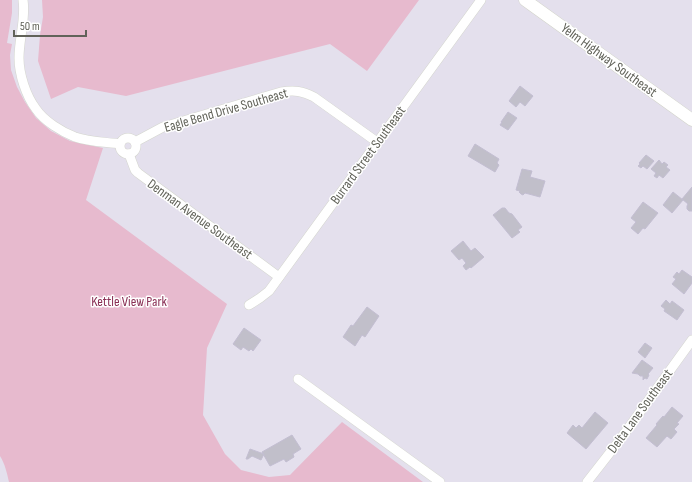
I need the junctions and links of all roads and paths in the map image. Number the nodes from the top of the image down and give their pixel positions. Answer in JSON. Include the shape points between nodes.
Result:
{"nodes":[{"id":1,"x":23,"y":0,"type":"edge"},
{"id":2,"x":481,"y":0,"type":"edge"},
{"id":3,"x":525,"y":0,"type":"edge"},
{"id":4,"x":692,"y":120,"type":"edge"},
{"id":5,"x":135,"y":142,"type":"junction"},
{"id":6,"x":377,"y":142,"type":"junction"},
{"id":7,"x":120,"y":144,"type":"junction"},
{"id":8,"x":129,"y":154,"type":"junction"},
{"id":9,"x":279,"y":277,"type":"junction"},
{"id":10,"x":249,"y":305,"type":"dead end"},
{"id":11,"x":692,"y":340,"type":"edge"},
{"id":12,"x":298,"y":379,"type":"dead end"},
{"id":13,"x":440,"y":482,"type":"edge"},
{"id":14,"x":587,"y":482,"type":"edge"}],
"edges":[{"from":1,"to":7,"type":"street","name":"Eagle Bend Drive Southeast","via":[[19,65],[23,83],[36,110],[66,133],[85,139]]},
{"from":2,"to":6,"type":"street","name":"Burrard Street Southeast"},
{"from":3,"to":4,"type":"main road","name":"Yelm Highway Southeast"},
{"from":5,"to":6,"type":"street","name":"Eagle Bend Drive Southeast","via":[[163,127],[293,90],[314,97]]},
{"from":5,"to":7,"type":"street","name":"Eagle Bend Drive Southeast","via":[[127,138]]},
{"from":5,"to":8,"type":"street","via":[[136,148]]},
{"from":6,"to":9,"type":"street","name":"Burrard Street Southeast"},
{"from":7,"to":8,"type":"street","via":[[123,152]]},
{"from":8,"to":9,"type":"street","name":"Denman Avenue Southeast","via":[[138,173]]},
{"from":9,"to":10,"type":"street","name":"Burrard Street Southeast","via":[[264,295]]},
{"from":11,"to":14,"type":"street","name":"Delta Lane Southeast"},
{"from":12,"to":13,"type":"street"}]}
